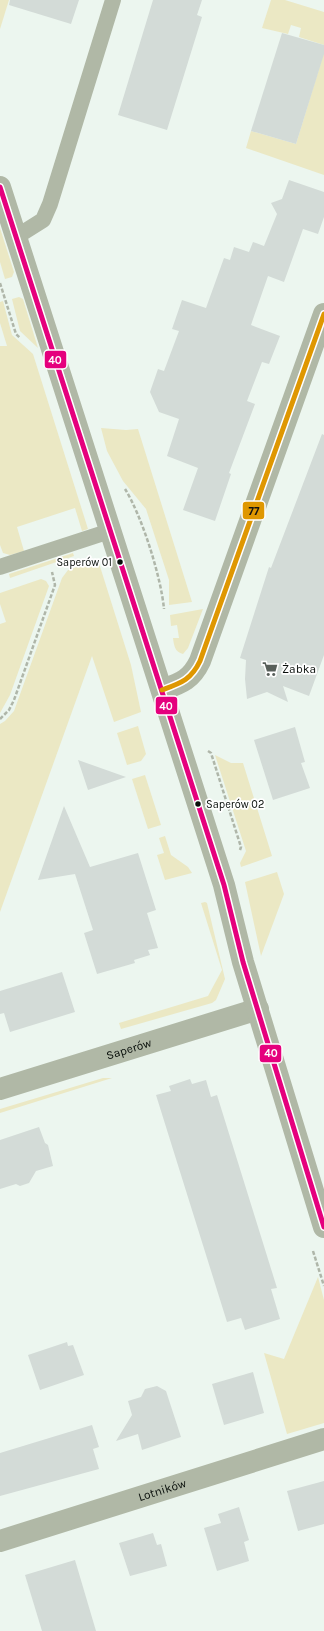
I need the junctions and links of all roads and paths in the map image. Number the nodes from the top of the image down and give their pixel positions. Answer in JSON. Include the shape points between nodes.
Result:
{"nodes":[{"id":1,"x":113,"y":0,"type":"edge"},
{"id":2,"x":0,"y":187,"type":"edge"},
{"id":3,"x":16,"y":237,"type":"junction"},
{"id":4,"x":324,"y":314,"type":"edge"},
{"id":5,"x":110,"y":532,"type":"junction"},
{"id":6,"x":0,"y":567,"type":"edge"},
{"id":7,"x":51,"y":570,"type":"dead end"},
{"id":8,"x":162,"y":690,"type":"junction"},
{"id":9,"x":0,"y":719,"type":"edge"},
{"id":10,"x":258,"y":1009,"type":"junction"},
{"id":11,"x":0,"y":1089,"type":"edge"},
{"id":12,"x":320,"y":1198,"type":"edge"},
{"id":13,"x":324,"y":1227,"type":"edge"},
{"id":14,"x":324,"y":1439,"type":"edge"},
{"id":15,"x":0,"y":1541,"type":"edge"}],
"edges":[{"from":1,"to":3,"type":"lane","via":[[48,209],[43,220]]},
{"from":2,"to":3,"type":"street"},
{"from":3,"to":5,"type":"street"},
{"from":4,"to":8,"type":"street","via":[[200,661],[190,678]]},
{"from":5,"to":6,"type":"lane"},
{"from":5,"to":8,"type":"street"},
{"from":7,"to":9,"type":"path","via":[[55,585],[14,700]]},
{"from":8,"to":10,"type":"street","via":[[224,886]]},
{"from":10,"to":11,"type":"street","name":"Saperów"},
{"from":10,"to":12,"type":"street"},
{"from":12,"to":13,"type":"street"},
{"from":14,"to":15,"type":"street","name":"Lotników"}]}
